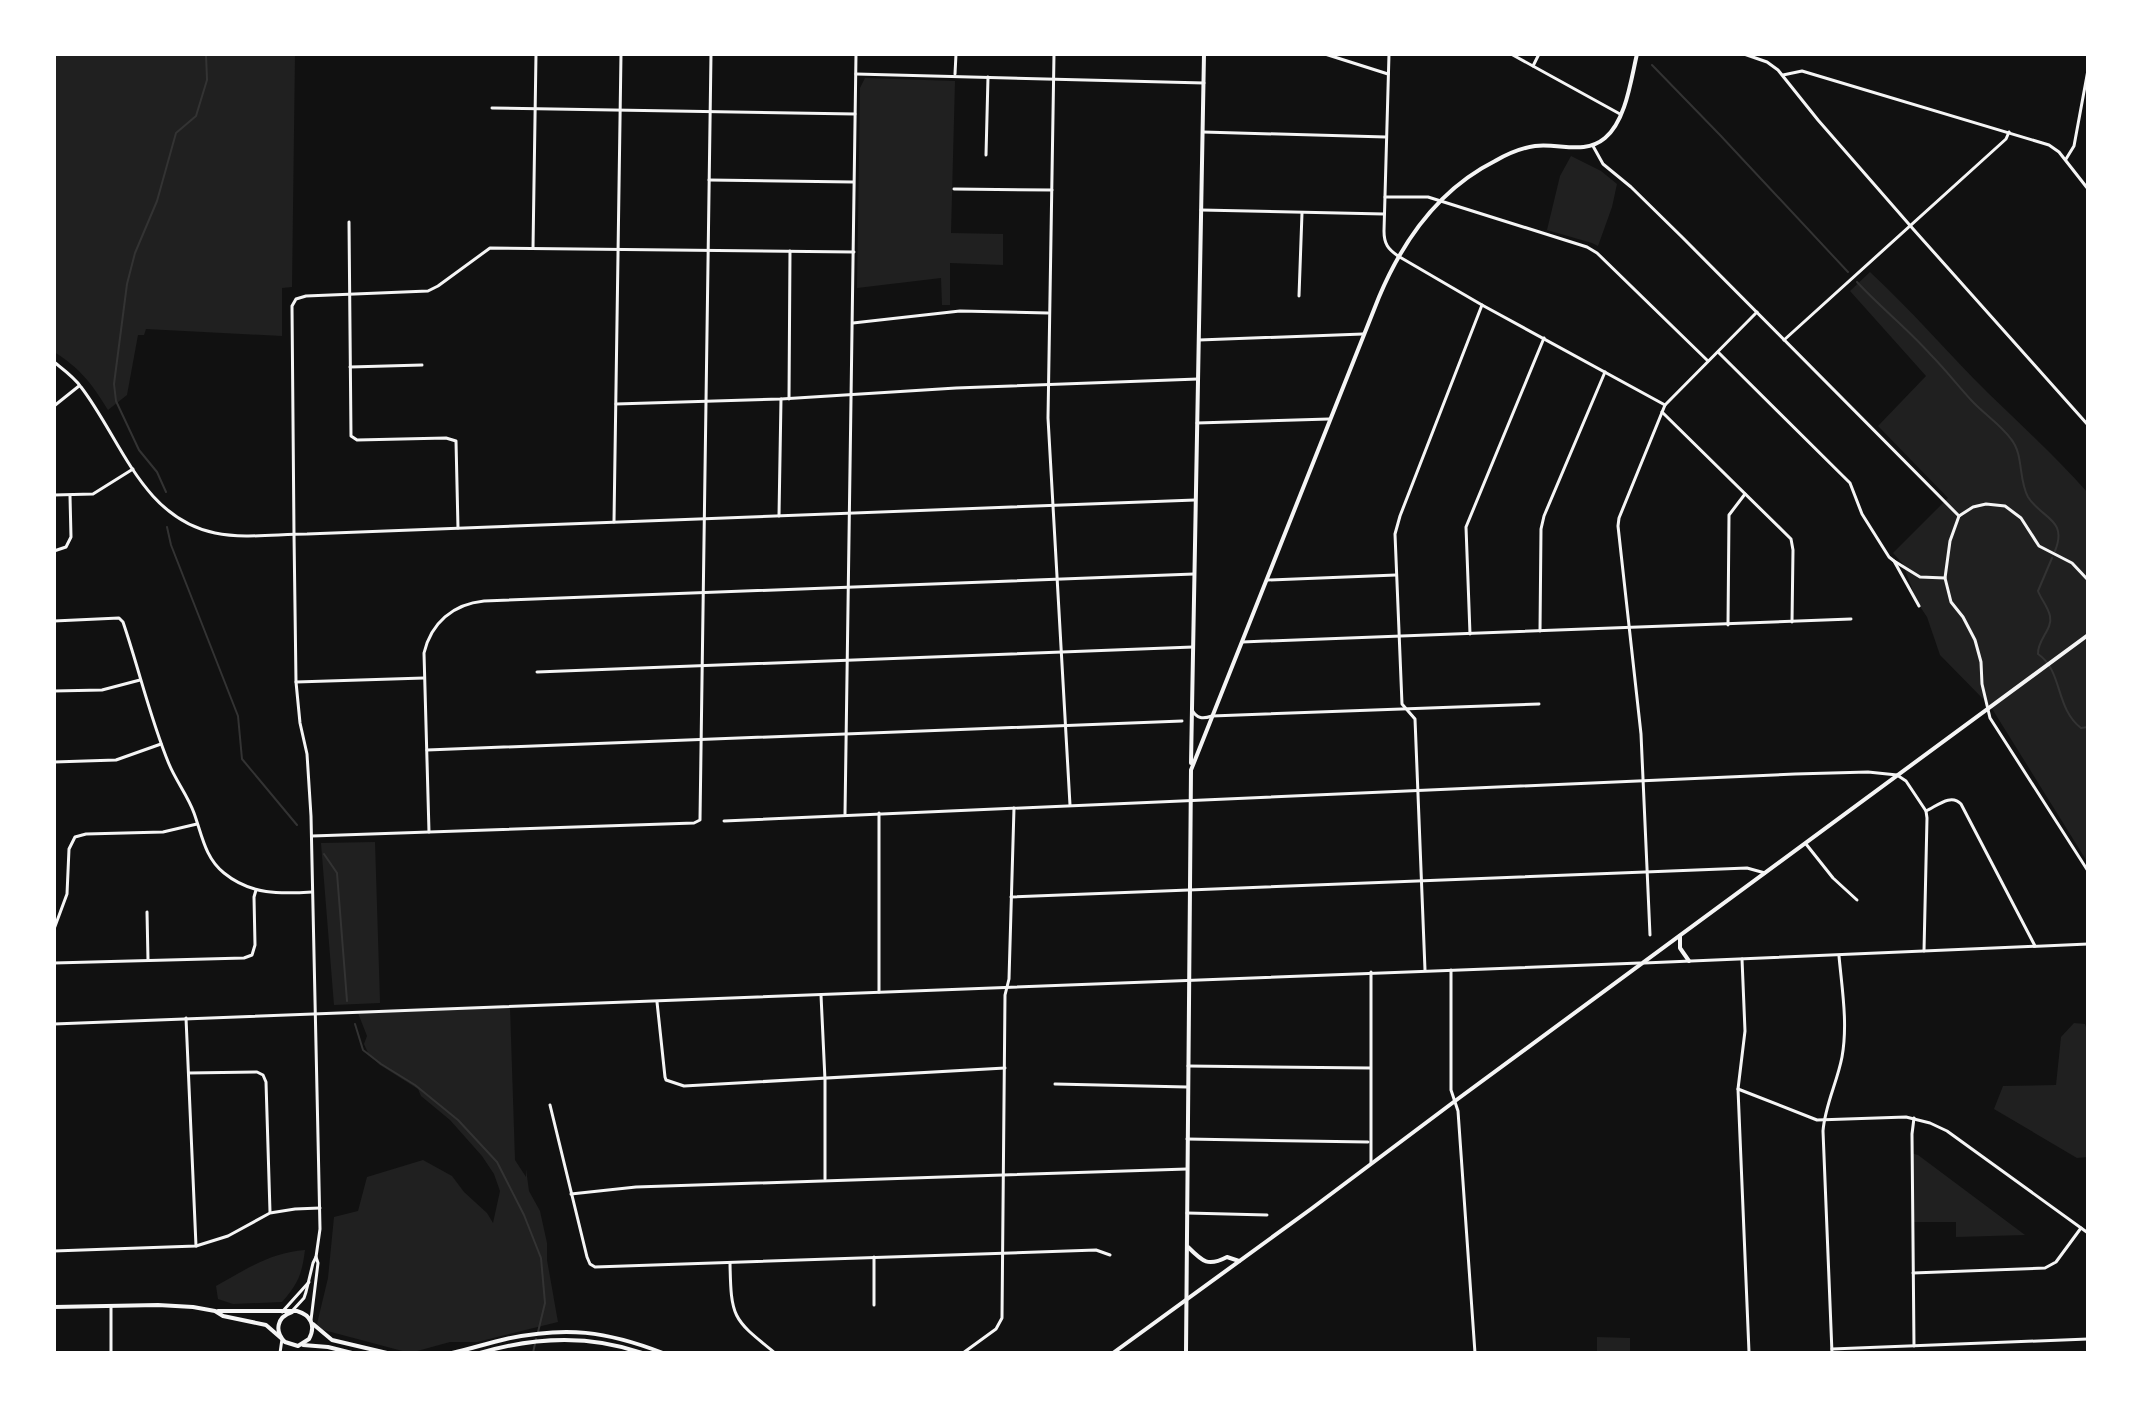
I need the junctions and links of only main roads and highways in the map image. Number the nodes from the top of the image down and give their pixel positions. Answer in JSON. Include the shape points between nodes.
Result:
{"nodes":[{"id":1,"x":1204,"y":54,"type":"edge"},
{"id":2,"x":1637,"y":54,"type":"edge"},
{"id":3,"x":2088,"y":635,"type":"edge"},
{"id":4,"x":1191,"y":770,"type":"junction"},
{"id":5,"x":1680,"y":936,"type":"junction"},
{"id":6,"x":1689,"y":961,"type":"road end"},
{"id":7,"x":1188,"y":1247,"type":"junction"},
{"id":8,"x":1239,"y":1261,"type":"junction"},
{"id":9,"x":1186,"y":1299,"type":"junction"},
{"id":10,"x":54,"y":1307,"type":"edge"},
{"id":11,"x":215,"y":1311,"type":"junction"},
{"id":12,"x":292,"y":1312,"type":"junction"},
{"id":13,"x":311,"y":1322,"type":"junction"},
{"id":14,"x":281,"y":1338,"type":"junction"},
{"id":15,"x":299,"y":1346,"type":"junction"},
{"id":16,"x":621,"y":1349,"type":"edge"},
{"id":17,"x":352,"y":1353,"type":"edge"},
{"id":18,"x":387,"y":1353,"type":"edge"},
{"id":19,"x":452,"y":1353,"type":"edge"},
{"id":20,"x":480,"y":1353,"type":"edge"},
{"id":21,"x":642,"y":1353,"type":"edge"},
{"id":22,"x":663,"y":1353,"type":"edge"},
{"id":23,"x":1113,"y":1353,"type":"edge"},
{"id":24,"x":1186,"y":1353,"type":"edge"}],
"edges":[{"from":1,"to":4,"type":"main road"},
{"from":2,"to":4,"type":"main road","via":[[1621,115],[1607,137],[1581,148],[1520,150],[1474,172],[1439,201],[1398,256]]},
{"from":3,"to":5,"type":"main road"},
{"from":4,"to":7,"type":"main road"},
{"from":5,"to":6,"type":"main road","via":[[1680,948]]},
{"from":5,"to":8,"type":"main road"},
{"from":7,"to":8,"type":"main road","via":[[1207,1262],[1227,1257]]},
{"from":7,"to":9,"type":"main road"},
{"from":8,"to":9,"type":"main road"},
{"from":9,"to":23,"type":"main road"},
{"from":9,"to":24,"type":"main road"},
{"from":10,"to":11,"type":"main road","via":[[172,1305]]},
{"from":11,"to":12,"type":"main road"},
{"from":11,"to":14,"type":"main road","via":[[266,1325]]},
{"from":12,"to":13,"type":"main road"},
{"from":12,"to":14,"type":"main road","via":[[282,1317]]},
{"from":13,"to":15,"type":"main road","via":[[309,1339]]},
{"from":13,"to":18,"type":"main road","via":[[332,1340]]},
{"from":14,"to":15,"type":"main road"},
{"from":15,"to":17,"type":"main road"},
{"from":16,"to":20,"type":"main road","via":[[576,1339]]},
{"from":16,"to":21,"type":"main road"},
{"from":19,"to":22,"type":"main road","via":[[545,1332],[580,1331]]}]}
